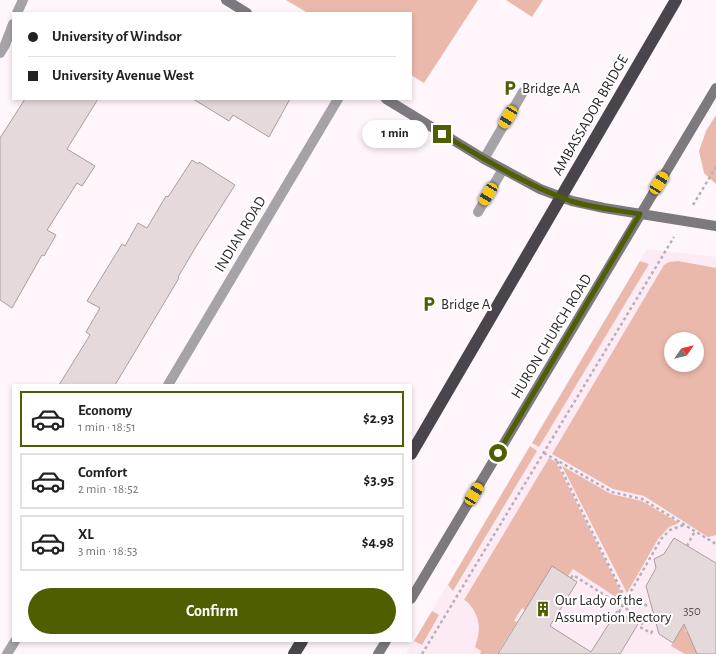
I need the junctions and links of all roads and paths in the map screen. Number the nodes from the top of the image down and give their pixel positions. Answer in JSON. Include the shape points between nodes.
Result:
{"nodes":[{"id":1,"x":23,"y":0,"type":"edge"},
{"id":2,"x":226,"y":0,"type":"edge"},
{"id":3,"x":676,"y":0,"type":"edge"},
{"id":4,"x":17,"y":12,"type":"edge"},
{"id":5,"x":245,"y":12,"type":"edge"},
{"id":6,"x":12,"y":26,"type":"edge"},
{"id":7,"x":0,"y":53,"type":"edge"},
{"id":8,"x":716,"y":88,"type":"edge"},
{"id":9,"x":523,"y":92,"type":"dead end"},
{"id":10,"x":337,"y":100,"type":"edge"},
{"id":11,"x":388,"y":100,"type":"edge"},
{"id":12,"x":484,"y":159,"type":"junction"},
{"id":13,"x":716,"y":167,"type":"edge"},
{"id":14,"x":503,"y":169,"type":"junction"},
{"id":15,"x":709,"y":178,"type":"dead end"},
{"id":16,"x":478,"y":212,"type":"dead end"},
{"id":17,"x":640,"y":214,"type":"junction"},
{"id":18,"x":716,"y":226,"type":"edge"},
{"id":19,"x":664,"y":255,"type":"dead end"},
{"id":20,"x":169,"y":384,"type":"edge"},
{"id":21,"x":412,"y":452,"type":"edge"},
{"id":22,"x":544,"y":453,"type":"junction"},
{"id":23,"x":557,"y":461,"type":"junction"},
{"id":24,"x":684,"y":525,"type":"junction"},
{"id":25,"x":695,"y":531,"type":"junction"},
{"id":26,"x":716,"y":544,"type":"edge"},
{"id":27,"x":687,"y":546,"type":"dead end"},
{"id":28,"x":571,"y":578,"type":"dead end"},
{"id":29,"x":629,"y":595,"type":"junction"},
{"id":30,"x":412,"y":597,"type":"edge"},
{"id":31,"x":626,"y":600,"type":"junction"},
{"id":32,"x":622,"y":606,"type":"junction"},
{"id":33,"x":647,"y":606,"type":"dead end"},
{"id":34,"x":619,"y":612,"type":"dead end"},
{"id":35,"x":653,"y":630,"type":"dead end"},
{"id":36,"x":14,"y":642,"type":"edge"},
{"id":37,"x":301,"y":642,"type":"edge"},
{"id":38,"x":385,"y":642,"type":"edge"},
{"id":39,"x":7,"y":654,"type":"edge"},
{"id":40,"x":294,"y":654,"type":"edge"},
{"id":41,"x":378,"y":654,"type":"edge"},
{"id":42,"x":422,"y":654,"type":"edge"}],
"edges":[{"from":1,"to":4,"type":"street"},
{"from":2,"to":5,"type":"street"},
{"from":3,"to":21,"type":"highway","name":"AMBASSADOR BRIDGE","bridge":true},
{"from":6,"to":7,"type":"street"},
{"from":8,"to":17,"type":"street","name":"HURON CHURCH ROAD"},
{"from":9,"to":12,"type":"street"},
{"from":10,"to":20,"type":"street","name":"INDIAN ROAD"},
{"from":11,"to":12,"type":"street"},
{"from":12,"to":14,"type":"street"},
{"from":13,"to":15,"type":"path"},
{"from":14,"to":16,"type":"street"},
{"from":14,"to":17,"type":"street","via":[[540,189],[572,201]]},
{"from":17,"to":18,"type":"street"},
{"from":17,"to":30,"type":"street","name":"HURON CHURCH ROAD"},
{"from":19,"to":22,"type":"path"},
{"from":22,"to":23,"type":"path"},
{"from":22,"to":42,"type":"path"},
{"from":23,"to":24,"type":"path","via":[[612,492],[642,499]]},
{"from":23,"to":31,"type":"path"},
{"from":24,"to":25,"type":"path"},
{"from":24,"to":29,"type":"path","via":[[670,530],[661,539]]},
{"from":25,"to":26,"type":"path"},
{"from":25,"to":27,"type":"path"},
{"from":28,"to":32,"type":"path","via":[[573,575]]},
{"from":29,"to":31,"type":"path"},
{"from":29,"to":33,"type":"path"},
{"from":31,"to":32,"type":"path"},
{"from":32,"to":34,"type":"path"},
{"from":32,"to":35,"type":"path","via":[[644,620],[640,627],[651,633]]},
{"from":36,"to":39,"type":"street"},
{"from":37,"to":40,"type":"highway"},
{"from":38,"to":41,"type":"street"}]}
